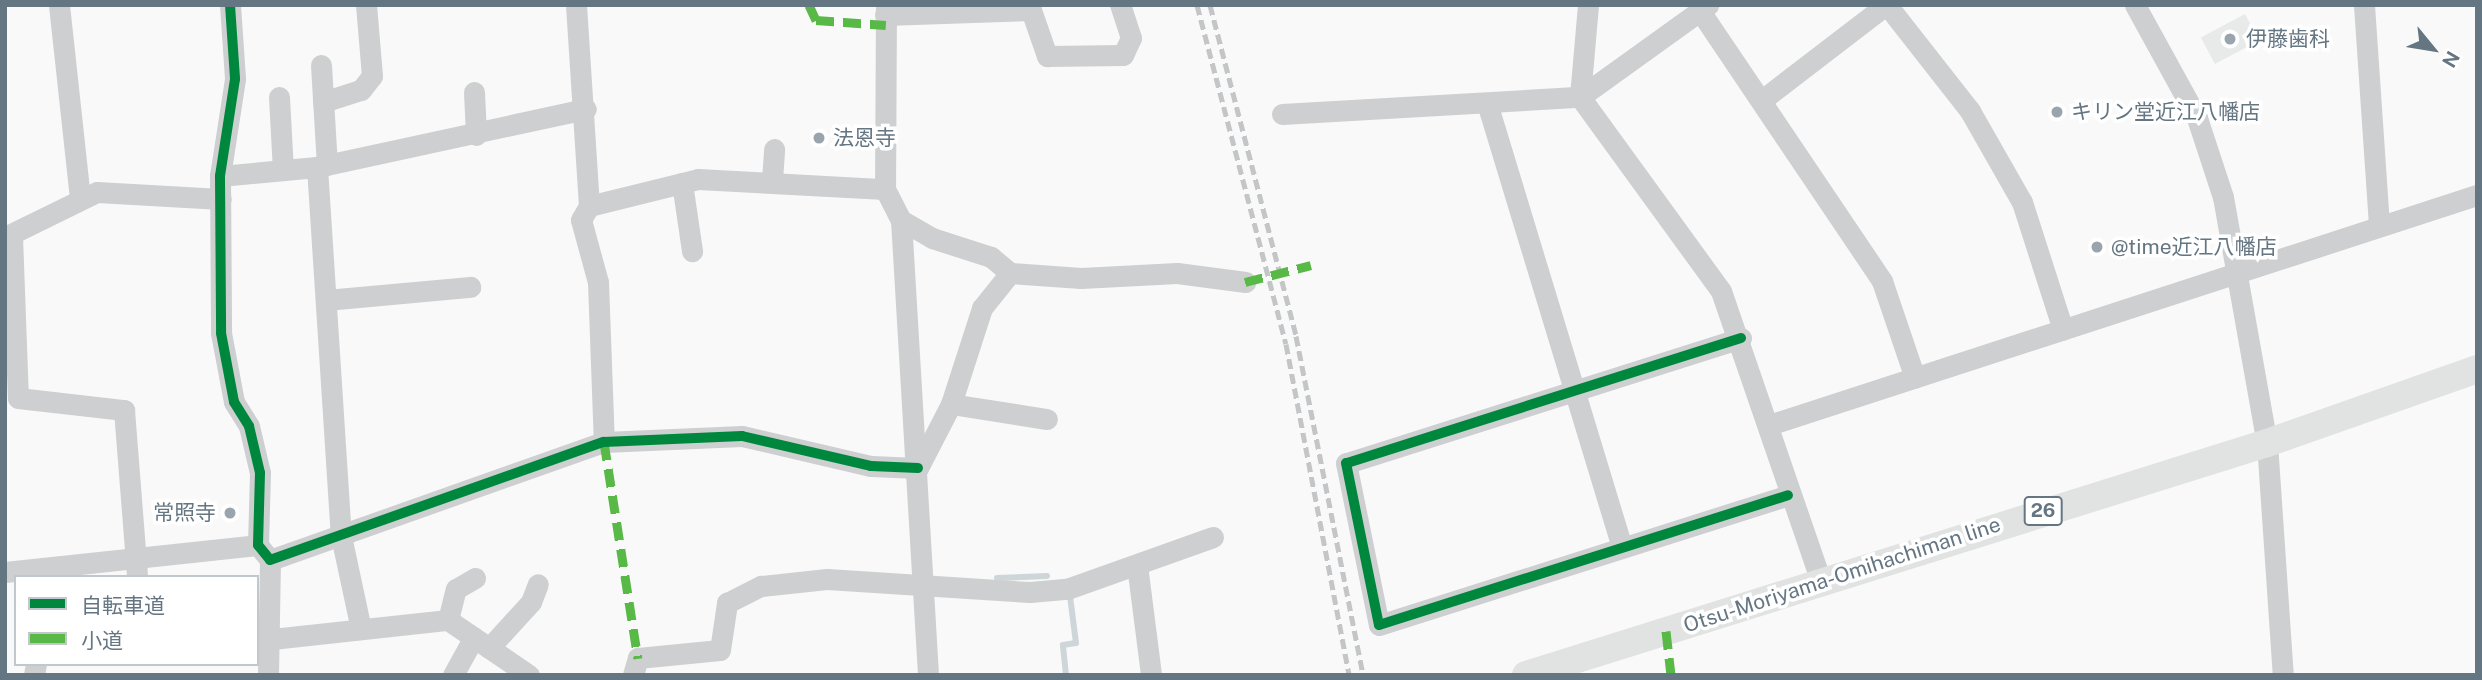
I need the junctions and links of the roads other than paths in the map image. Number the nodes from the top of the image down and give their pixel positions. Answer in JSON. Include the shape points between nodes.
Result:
{"nodes":[{"id":1,"x":58,"y":5,"type":"edge"},
{"id":2,"x":229,"y":5,"type":"edge"},
{"id":3,"x":366,"y":5,"type":"edge"},
{"id":4,"x":576,"y":5,"type":"edge"},
{"id":5,"x":1120,"y":5,"type":"edge"},
{"id":6,"x":1588,"y":5,"type":"edge"},
{"id":7,"x":1887,"y":5,"type":"edge"},
{"id":8,"x":2135,"y":5,"type":"edge"},
{"id":9,"x":2364,"y":5,"type":"edge"},
{"id":10,"x":1704,"y":8,"type":"edge"},
{"id":11,"x":886,"y":10,"type":"edge"},
{"id":12,"x":321,"y":65,"type":"dead end"},
{"id":13,"x":474,"y":92,"type":"dead end"},
{"id":14,"x":279,"y":97,"type":"dead end"},
{"id":15,"x":1580,"y":97,"type":"junction"},
{"id":16,"x":1762,"y":100,"type":"junction"},
{"id":17,"x":323,"y":102,"type":"junction"},
{"id":18,"x":1487,"y":103,"type":"junction"},
{"id":19,"x":586,"y":110,"type":"junction"},
{"id":20,"x":1282,"y":114,"type":"dead end"},
{"id":21,"x":475,"y":135,"type":"junction"},
{"id":22,"x":774,"y":149,"type":"dead end"},
{"id":23,"x":322,"y":166,"type":"junction"},
{"id":24,"x":283,"y":170,"type":"junction"},
{"id":25,"x":220,"y":176,"type":"junction"},
{"id":26,"x":772,"y":180,"type":"junction"},
{"id":27,"x":682,"y":183,"type":"junction"},
{"id":28,"x":885,"y":190,"type":"junction"},
{"id":29,"x":2477,"y":195,"type":"edge"},
{"id":30,"x":80,"y":198,"type":"junction"},
{"id":31,"x":221,"y":199,"type":"junction"},
{"id":32,"x":589,"y":206,"type":"junction"},
{"id":33,"x":901,"y":220,"type":"junction"},
{"id":34,"x":2379,"y":225,"type":"junction"},
{"id":35,"x":9,"y":237,"type":"edge"},
{"id":36,"x":692,"y":251,"type":"dead end"},
{"id":37,"x":2239,"y":270,"type":"junction"},
{"id":38,"x":1010,"y":273,"type":"junction"},
{"id":39,"x":1245,"y":282,"type":"dead end"},
{"id":40,"x":470,"y":287,"type":"dead end"},
{"id":41,"x":326,"y":300,"type":"junction"},
{"id":42,"x":2063,"y":330,"type":"junction"},
{"id":43,"x":1741,"y":338,"type":"junction"},
{"id":44,"x":2477,"y":369,"type":"edge"},
{"id":45,"x":1915,"y":378,"type":"junction"},
{"id":46,"x":1573,"y":390,"type":"junction"},
{"id":47,"x":951,"y":404,"type":"junction"},
{"id":48,"x":1047,"y":419,"type":"dead end"},
{"id":49,"x":1769,"y":425,"type":"junction"},
{"id":50,"x":604,"y":442,"type":"junction"},
{"id":51,"x":2267,"y":443,"type":"junction"},
{"id":52,"x":918,"y":468,"type":"junction"},
{"id":53,"x":1788,"y":495,"type":"junction"},
{"id":54,"x":341,"y":536,"type":"junction"},
{"id":55,"x":1213,"y":537,"type":"dead end"},
{"id":56,"x":1621,"y":545,"type":"junction"},
{"id":57,"x":264,"y":553,"type":"junction"},
{"id":58,"x":1137,"y":565,"type":"junction"},
{"id":59,"x":136,"y":568,"type":"edge"},
{"id":60,"x":5,"y":572,"type":"edge"},
{"id":61,"x":36,"y":573,"type":"edge"},
{"id":62,"x":475,"y":578,"type":"dead end"},
{"id":63,"x":1821,"y":582,"type":"junction"},
{"id":64,"x":538,"y":584,"type":"dead end"},
{"id":65,"x":924,"y":585,"type":"junction"},
{"id":66,"x":448,"y":620,"type":"junction"},
{"id":67,"x":361,"y":629,"type":"junction"},
{"id":68,"x":272,"y":639,"type":"junction"},
{"id":69,"x":482,"y":643,"type":"junction"},
{"id":70,"x":268,"y":675,"type":"edge"},
{"id":71,"x":453,"y":675,"type":"edge"},
{"id":72,"x":529,"y":675,"type":"edge"},
{"id":73,"x":633,"y":675,"type":"edge"},
{"id":74,"x":928,"y":675,"type":"edge"},
{"id":75,"x":1151,"y":675,"type":"edge"},
{"id":76,"x":1526,"y":675,"type":"edge"},
{"id":77,"x":2283,"y":675,"type":"edge"}],
"edges":[{"from":1,"to":30,"type":"street"},
{"from":2,"to":25,"type":"street","via":[[235,79]]},
{"from":3,"to":17,"type":"street","via":[[372,76],[361,90]]},
{"from":4,"to":19,"type":"street"},
{"from":5,"to":11,"type":"street","via":[[1131,38],[1123,55],[1048,56],[1031,10]]},
{"from":6,"to":15,"type":"street"},
{"from":7,"to":16,"type":"street"},
{"from":7,"to":42,"type":"street","via":[[1970,111],[2022,202]]},
{"from":8,"to":37,"type":"street","via":[[2197,118]]},
{"from":9,"to":34,"type":"street"},
{"from":10,"to":15,"type":"street"},
{"from":10,"to":16,"type":"street"},
{"from":11,"to":28,"type":"street"},
{"from":12,"to":17,"type":"street"},
{"from":13,"to":21,"type":"street"},
{"from":14,"to":24,"type":"street"},
{"from":15,"to":18,"type":"street"},
{"from":15,"to":43,"type":"street","via":[[1721,291]]},
{"from":16,"to":45,"type":"street","via":[[1882,281]]},
{"from":17,"to":23,"type":"street"},
{"from":18,"to":20,"type":"street"},
{"from":18,"to":46,"type":"street"},
{"from":19,"to":21,"type":"street"},
{"from":19,"to":32,"type":"street"},
{"from":21,"to":23,"type":"street"},
{"from":22,"to":26,"type":"street"},
{"from":23,"to":24,"type":"street"},
{"from":23,"to":41,"type":"street"},
{"from":24,"to":25,"type":"street"},
{"from":25,"to":31,"type":"street"},
{"from":26,"to":27,"type":"street"},
{"from":26,"to":28,"type":"street"},
{"from":27,"to":32,"type":"street"},
{"from":27,"to":36,"type":"street"},
{"from":28,"to":33,"type":"street"},
{"from":29,"to":34,"type":"street"},
{"from":30,"to":31,"type":"street","via":[[97,192]]},
{"from":30,"to":35,"type":"street"},
{"from":31,"to":57,"type":"street","via":[[221,333],[234,402],[249,426],[260,473]]},
{"from":32,"to":50,"type":"street","via":[[581,220],[598,282]]},
{"from":33,"to":38,"type":"street","via":[[932,238],[991,257]]},
{"from":33,"to":52,"type":"street"},
{"from":34,"to":37,"type":"street"},
{"from":35,"to":59,"type":"street","via":[[18,398],[124,410]]},
{"from":37,"to":42,"type":"street"},
{"from":37,"to":51,"type":"street"},
{"from":38,"to":39,"type":"street","via":[[1081,278],[1177,272]]},
{"from":38,"to":47,"type":"street","via":[[982,308]]},
{"from":40,"to":41,"type":"street"},
{"from":41,"to":54,"type":"street"},
{"from":42,"to":45,"type":"street"},
{"from":43,"to":46,"type":"street"},
{"from":43,"to":49,"type":"street"},
{"from":44,"to":51,"type":"main road","name":"Otsu-Moriyama-Omihachiman line","number":"26"},
{"from":45,"to":49,"type":"street"},
{"from":46,"to":56,"type":"street"},
{"from":46,"to":56,"type":"street","via":[[1346,463],[1379,625]]},
{"from":47,"to":48,"type":"street"},
{"from":47,"to":52,"type":"street"},
{"from":49,"to":53,"type":"street"},
{"from":50,"to":52,"type":"street","via":[[742,436],[871,466]]},
{"from":50,"to":54,"type":"street"},
{"from":51,"to":63,"type":"main road","name":"Otsu-Moriyama-Omihachiman line","number":"26"},
{"from":51,"to":77,"type":"street"},
{"from":52,"to":65,"type":"street"},
{"from":53,"to":56,"type":"street"},
{"from":53,"to":63,"type":"street"},
{"from":54,"to":57,"type":"street"},
{"from":54,"to":67,"type":"street"},
{"from":55,"to":58,"type":"street"},
{"from":57,"to":59,"type":"street"},
{"from":57,"to":68,"type":"street"},
{"from":58,"to":65,"type":"street","via":[[1055,590]]},
{"from":58,"to":75,"type":"street"},
{"from":59,"to":61,"type":"street"},
{"from":60,"to":61,"type":"street"},
{"from":62,"to":66,"type":"street","via":[[456,589]]},
{"from":63,"to":76,"type":"main road","name":"Otsu-Moriyama-Omihachiman line","number":"26"},
{"from":64,"to":69,"type":"street","via":[[531,601]]},
{"from":65,"to":73,"type":"street","via":[[827,579],[761,586],[727,603],[720,650],[638,658]]},
{"from":65,"to":74,"type":"street"},
{"from":66,"to":67,"type":"street"},
{"from":66,"to":69,"type":"street"},
{"from":67,"to":68,"type":"street"},
{"from":68,"to":70,"type":"street"},
{"from":69,"to":71,"type":"street"},
{"from":69,"to":72,"type":"street"}]}
